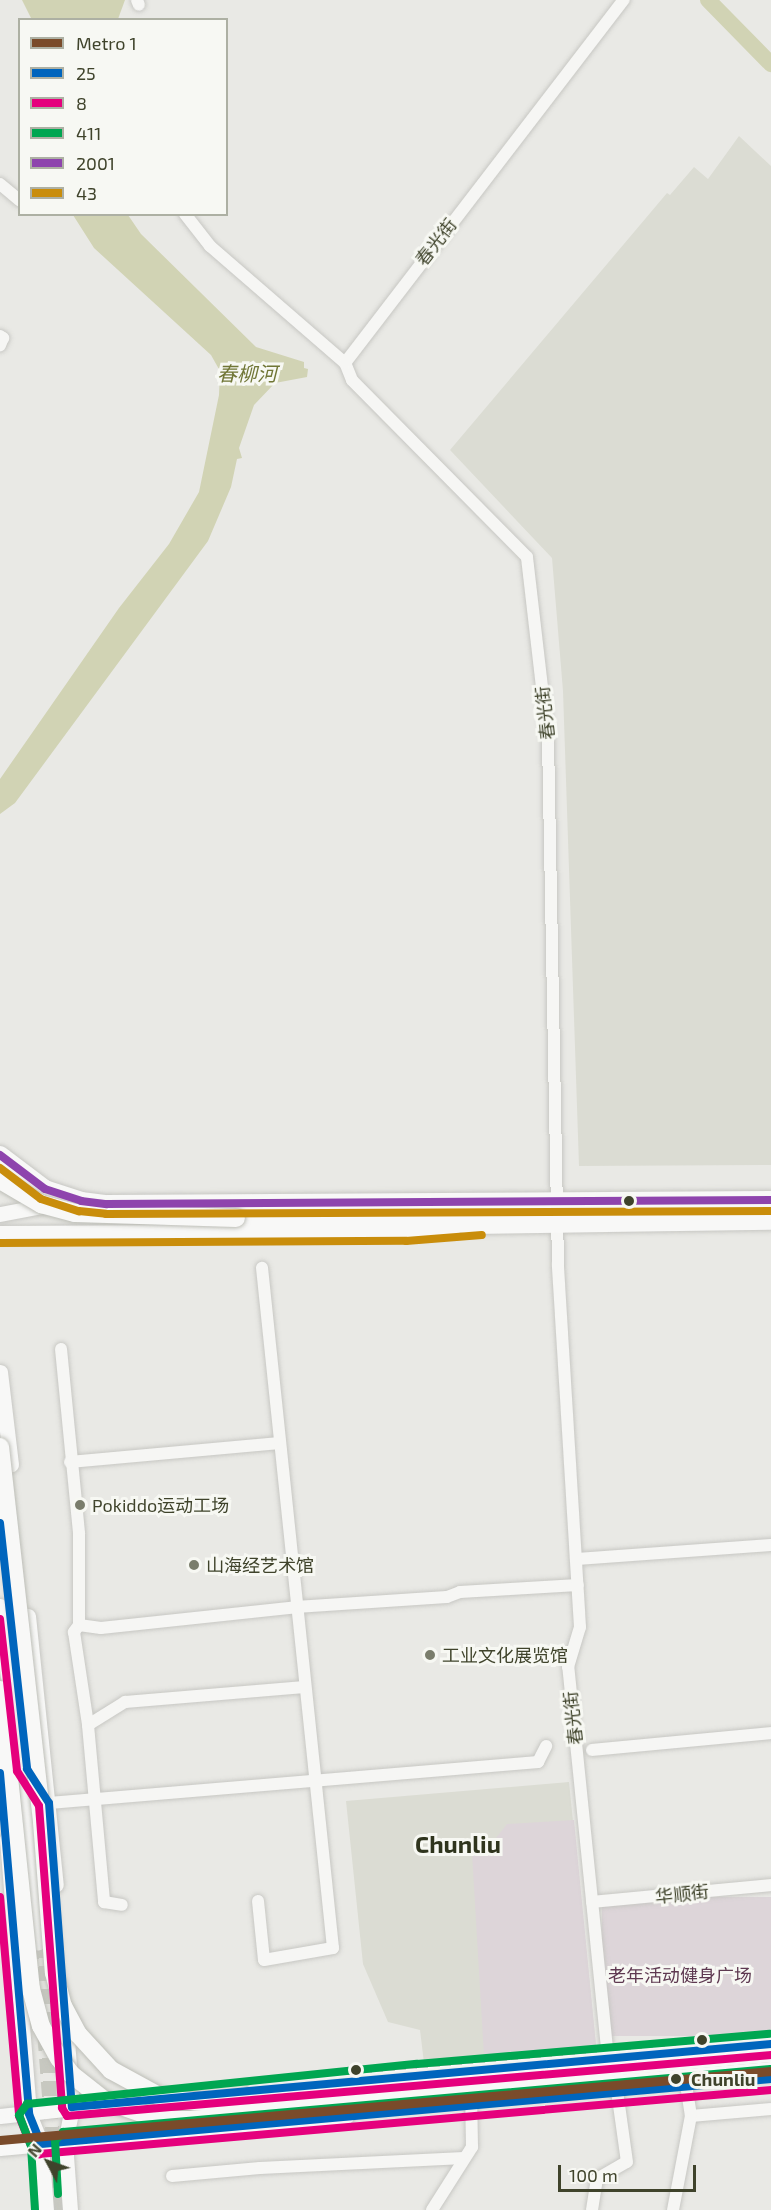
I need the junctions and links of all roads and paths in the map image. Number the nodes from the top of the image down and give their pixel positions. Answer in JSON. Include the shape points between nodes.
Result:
{"nodes":[{"id":1,"x":624,"y":0,"type":"edge"},
{"id":2,"x":0,"y":184,"type":"edge"},
{"id":3,"x":18,"y":199,"type":"edge"},
{"id":4,"x":187,"y":216,"type":"edge"},
{"id":5,"x":0,"y":336,"type":"edge"},
{"id":6,"x":0,"y":345,"type":"edge"},
{"id":7,"x":345,"y":363,"type":"junction"},
{"id":8,"x":0,"y":1155,"type":"edge"},
{"id":9,"x":0,"y":1180,"type":"edge"},
{"id":10,"x":771,"y":1200,"type":"edge"},
{"id":11,"x":557,"y":1202,"type":"junction"},
{"id":12,"x":107,"y":1204,"type":"junction"},
{"id":13,"x":0,"y":1214,"type":"edge"},
{"id":14,"x":771,"y":1221,"type":"edge"},
{"id":15,"x":558,"y":1224,"type":"junction"},
{"id":16,"x":472,"y":1225,"type":"junction"},
{"id":17,"x":23,"y":1232,"type":"junction"},
{"id":18,"x":0,"y":1233,"type":"edge"},
{"id":19,"x":0,"y":1246,"type":"edge"},
{"id":20,"x":262,"y":1268,"type":"dead end"},
{"id":21,"x":61,"y":1349,"type":"dead end"},
{"id":22,"x":0,"y":1372,"type":"edge"},
{"id":23,"x":279,"y":1443,"type":"junction"},
{"id":24,"x":0,"y":1447,"type":"edge"},
{"id":25,"x":70,"y":1462,"type":"junction"},
{"id":26,"x":0,"y":1523,"type":"edge"},
{"id":27,"x":771,"y":1545,"type":"edge"},
{"id":28,"x":576,"y":1559,"type":"junction"},
{"id":29,"x":578,"y":1586,"type":"junction"},
{"id":30,"x":0,"y":1606,"type":"edge"},
{"id":31,"x":296,"y":1607,"type":"junction"},
{"id":32,"x":79,"y":1625,"type":"junction"},
{"id":33,"x":30,"y":1632,"type":"junction"},
{"id":34,"x":15,"y":1664,"type":"junction"},
{"id":35,"x":304,"y":1687,"type":"junction"},
{"id":36,"x":0,"y":1689,"type":"edge"},
{"id":37,"x":88,"y":1725,"type":"junction"},
{"id":38,"x":771,"y":1733,"type":"edge"},
{"id":39,"x":0,"y":1742,"type":"edge"},
{"id":40,"x":546,"y":1746,"type":"dead end"},
{"id":41,"x":592,"y":1750,"type":"dead end"},
{"id":42,"x":22,"y":1770,"type":"junction"},
{"id":43,"x":0,"y":1773,"type":"edge"},
{"id":44,"x":313,"y":1779,"type":"junction"},
{"id":45,"x":95,"y":1799,"type":"junction"},
{"id":46,"x":49,"y":1803,"type":"junction"},
{"id":47,"x":2,"y":1807,"type":"edge"},
{"id":48,"x":771,"y":1885,"type":"edge"},
{"id":49,"x":258,"y":1901,"type":"dead end"},
{"id":50,"x":592,"y":1902,"type":"junction"},
{"id":51,"x":122,"y":1905,"type":"dead end"},
{"id":52,"x":38,"y":1943,"type":"tunnel mouth"},
{"id":53,"x":771,"y":2044,"type":"edge"},
{"id":54,"x":771,"y":2053,"type":"edge"},
{"id":55,"x":608,"y":2058,"type":"junction"},
{"id":56,"x":471,"y":2070,"type":"junction"},
{"id":57,"x":771,"y":2071,"type":"edge"},
{"id":58,"x":771,"y":2079,"type":"edge"},
{"id":59,"x":686,"y":2086,"type":"junction"},
{"id":60,"x":617,"y":2091,"type":"junction"},
{"id":61,"x":472,"y":2104,"type":"junction"},
{"id":62,"x":72,"y":2107,"type":"junction"},
{"id":63,"x":771,"y":2109,"type":"edge"},
{"id":64,"x":29,"y":2114,"type":"junction"},
{"id":65,"x":0,"y":2116,"type":"edge"},
{"id":66,"x":691,"y":2116,"type":"junction"},
{"id":67,"x":65,"y":2142,"type":"junction"},
{"id":68,"x":41,"y":2144,"type":"junction"},
{"id":69,"x":0,"y":2148,"type":"edge"},
{"id":70,"x":464,"y":2158,"type":"junction"},
{"id":71,"x":172,"y":2176,"type":"dead end"},
{"id":72,"x":46,"y":2210,"type":"edge"},
{"id":73,"x":70,"y":2210,"type":"edge"},
{"id":74,"x":432,"y":2210,"type":"edge"},
{"id":75,"x":592,"y":2210,"type":"edge"},
{"id":76,"x":673,"y":2210,"type":"edge"}],
"edges":[{"from":1,"to":7,"type":"street","name":"春光街"},
{"from":2,"to":3,"type":"street"},
{"from":4,"to":7,"type":"street","via":[[210,246]]},
{"from":5,"to":6,"type":"street"},
{"from":7,"to":11,"type":"street","name":"春光街","via":[[352,380],[527,557],[548,739]]},
{"from":8,"to":12,"type":"highway","via":[[45,1189],[81,1201]]},
{"from":9,"to":16,"type":"highway","bridge":true,"via":[[41,1204],[75,1214],[405,1217]]},
{"from":10,"to":11,"type":"highway"},
{"from":11,"to":12,"type":"highway"},
{"from":11,"to":15,"type":"street","name":"春光街"},
{"from":12,"to":13,"type":"main road","via":[[60,1204]]},
{"from":14,"to":15,"type":"highway"},
{"from":15,"to":16,"type":"highway"},
{"from":15,"to":28,"type":"street","name":"春光街"},
{"from":16,"to":17,"type":"main road","via":[[406,1231]]},
{"from":17,"to":18,"type":"main road"},
{"from":17,"to":19,"type":"main road"},
{"from":20,"to":23,"type":"street"},
{"from":21,"to":25,"type":"street"},
{"from":22,"to":33,"type":"main road"},
{"from":23,"to":25,"type":"street"},
{"from":23,"to":31,"type":"street"},
{"from":24,"to":54,"type":"highway","bridge":true,"via":[[42,1822],[54,1973],[70,2022],[88,2048],[111,2070],[166,2100],[213,2102]]},
{"from":25,"to":32,"type":"street","via":[[79,1534]]},
{"from":26,"to":34,"type":"main road"},
{"from":27,"to":28,"type":"street"},
{"from":28,"to":29,"type":"street","name":"春光街"},
{"from":29,"to":31,"type":"street"},
{"from":29,"to":50,"type":"street","name":"春光街","via":[[580,1627],[568,1667]]},
{"from":30,"to":42,"type":"main road"},
{"from":31,"to":32,"type":"street","via":[[101,1628]]},
{"from":31,"to":35,"type":"street"},
{"from":32,"to":37,"type":"street","via":[[74,1632]]},
{"from":33,"to":34,"type":"main road"},
{"from":33,"to":46,"type":"main road"},
{"from":34,"to":42,"type":"main road"},
{"from":35,"to":37,"type":"street","via":[[125,1702]]},
{"from":35,"to":44,"type":"street"},
{"from":36,"to":57,"type":"highway","bridge":true,"via":[[27,1971],[35,2008],[49,2043],[71,2074],[121,2109],[161,2120],[191,2120]]},
{"from":37,"to":45,"type":"street"},
{"from":38,"to":41,"type":"street"},
{"from":39,"to":42,"type":"main road"},
{"from":40,"to":44,"type":"street","via":[[538,1762]]},
{"from":42,"to":46,"type":"main road"},
{"from":42,"to":47,"type":"main road"},
{"from":42,"to":52,"type":"main road"},
{"from":43,"to":47,"type":"main road"},
{"from":44,"to":45,"type":"street"},
{"from":44,"to":49,"type":"street","via":[[333,1948],[264,1960]]},
{"from":45,"to":46,"type":"street"},
{"from":45,"to":51,"type":"street","via":[[104,1902]]},
{"from":46,"to":62,"type":"main road"},
{"from":47,"to":64,"type":"main road"},
{"from":48,"to":50,"type":"street","name":"华顺街"},
{"from":50,"to":55,"type":"street","name":"春光街"},
{"from":53,"to":55,"type":"main road"},
{"from":55,"to":56,"type":"main road"},
{"from":56,"to":61,"type":"street"},
{"from":56,"to":62,"type":"main road"},
{"from":58,"to":59,"type":"main road"},
{"from":59,"to":60,"type":"main road"},
{"from":59,"to":66,"type":"street"},
{"from":60,"to":61,"type":"main road"},
{"from":60,"to":75,"type":"street","via":[[627,2162],[597,2179]]},
{"from":61,"to":67,"type":"main road"},
{"from":61,"to":70,"type":"street","via":[[472,2147]]},
{"from":62,"to":64,"type":"main road"},
{"from":62,"to":67,"type":"main road"},
{"from":63,"to":66,"type":"street"},
{"from":64,"to":65,"type":"main road"},
{"from":64,"to":68,"type":"main road"},
{"from":66,"to":76,"type":"street"},
{"from":67,"to":68,"type":"main road"},
{"from":67,"to":73,"type":"main road"},
{"from":68,"to":69,"type":"main road"},
{"from":68,"to":72,"type":"main road"},
{"from":70,"to":71,"type":"street"},
{"from":70,"to":74,"type":"street"}]}
